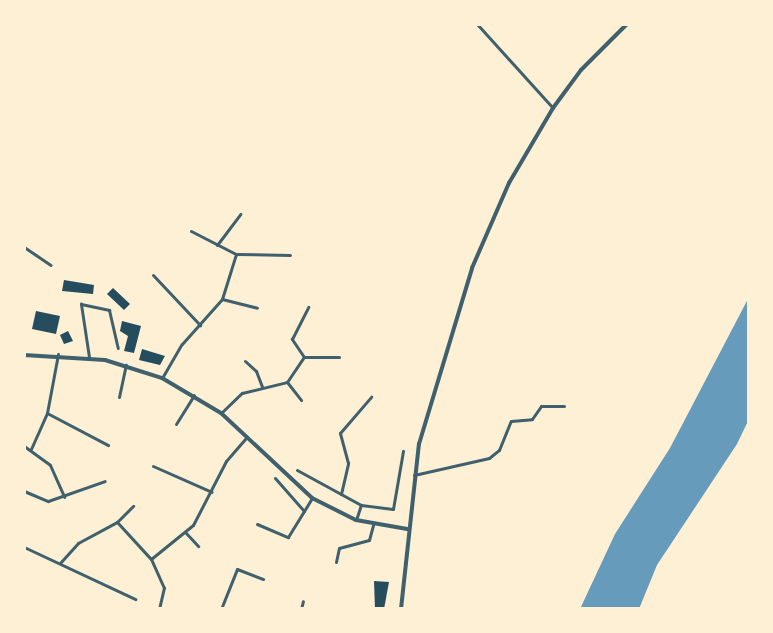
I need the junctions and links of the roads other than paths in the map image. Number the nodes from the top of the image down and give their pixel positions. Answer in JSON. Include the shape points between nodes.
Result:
{"nodes":[{"id":1,"x":477,"y":24,"type":"edge"},
{"id":2,"x":627,"y":24,"type":"edge"},
{"id":3,"x":553,"y":108,"type":"junction"},
{"id":4,"x":240,"y":214,"type":"dead end"},
{"id":5,"x":191,"y":231,"type":"dead end"},
{"id":6,"x":217,"y":245,"type":"junction"},
{"id":7,"x":24,"y":247,"type":"edge"},
{"id":8,"x":236,"y":254,"type":"junction"},
{"id":9,"x":290,"y":255,"type":"dead end"},
{"id":10,"x":51,"y":265,"type":"dead end"},
{"id":11,"x":153,"y":275,"type":"dead end"},
{"id":12,"x":222,"y":299,"type":"junction"},
{"id":13,"x":308,"y":307,"type":"dead end"},
{"id":14,"x":257,"y":308,"type":"dead end"},
{"id":15,"x":200,"y":326,"type":"junction"},
{"id":16,"x":118,"y":348,"type":"dead end"},
{"id":17,"x":58,"y":354,"type":"junction"},
{"id":18,"x":24,"y":355,"type":"edge"},
{"id":19,"x":89,"y":357,"type":"junction"},
{"id":20,"x":304,"y":357,"type":"junction"},
{"id":21,"x":339,"y":357,"type":"dead end"},
{"id":22,"x":245,"y":361,"type":"dead end"},
{"id":23,"x":126,"y":365,"type":"junction"},
{"id":24,"x":162,"y":378,"type":"junction"},
{"id":25,"x":287,"y":382,"type":"junction"},
{"id":26,"x":262,"y":387,"type":"junction"},
{"id":27,"x":194,"y":395,"type":"junction"},
{"id":28,"x":118,"y":397,"type":"dead end"},
{"id":29,"x":371,"y":397,"type":"dead end"},
{"id":30,"x":301,"y":400,"type":"dead end"},
{"id":31,"x":564,"y":406,"type":"dead end"},
{"id":32,"x":46,"y":413,"type":"junction"},
{"id":33,"x":221,"y":413,"type":"junction"},
{"id":34,"x":176,"y":424,"type":"dead end"},
{"id":35,"x":247,"y":437,"type":"junction"},
{"id":36,"x":108,"y":445,"type":"dead end"},
{"id":37,"x":24,"y":446,"type":"edge"},
{"id":38,"x":31,"y":449,"type":"junction"},
{"id":39,"x":404,"y":451,"type":"dead end"},
{"id":40,"x":153,"y":466,"type":"dead end"},
{"id":41,"x":297,"y":470,"type":"dead end"},
{"id":42,"x":414,"y":475,"type":"junction"},
{"id":43,"x":274,"y":478,"type":"dead end"},
{"id":44,"x":105,"y":481,"type":"dead end"},
{"id":45,"x":24,"y":491,"type":"edge"},
{"id":46,"x":212,"y":492,"type":"junction"},
{"id":47,"x":341,"y":494,"type":"junction"},
{"id":48,"x":64,"y":497,"type":"junction"},
{"id":49,"x":312,"y":498,"type":"junction"},
{"id":50,"x":362,"y":505,"type":"junction"},
{"id":51,"x":133,"y":506,"type":"dead end"},
{"id":52,"x":304,"y":511,"type":"junction"},
{"id":53,"x":356,"y":520,"type":"junction"},
{"id":54,"x":117,"y":522,"type":"junction"},
{"id":55,"x":257,"y":524,"type":"dead end"},
{"id":56,"x":373,"y":525,"type":"junction"},
{"id":57,"x":407,"y":529,"type":"junction"},
{"id":58,"x":186,"y":533,"type":"junction"},
{"id":59,"x":198,"y":546,"type":"dead end"},
{"id":60,"x":24,"y":547,"type":"edge"},
{"id":61,"x":151,"y":559,"type":"junction"},
{"id":62,"x":336,"y":562,"type":"dead end"},
{"id":63,"x":60,"y":563,"type":"junction"},
{"id":64,"x":263,"y":579,"type":"dead end"},
{"id":65,"x":135,"y":599,"type":"dead end"},
{"id":66,"x":303,"y":601,"type":"dead end"},
{"id":67,"x":159,"y":609,"type":"edge"},
{"id":68,"x":221,"y":609,"type":"edge"},
{"id":69,"x":301,"y":609,"type":"edge"},
{"id":70,"x":401,"y":609,"type":"edge"}],
"edges":[{"from":1,"to":3,"type":"street"},
{"from":2,"to":3,"type":"street","via":[[581,70]]},
{"from":3,"to":42,"type":"street","via":[[509,183],[472,268]]},
{"from":4,"to":6,"type":"street"},
{"from":5,"to":6,"type":"street"},
{"from":6,"to":8,"type":"street"},
{"from":7,"to":10,"type":"street"},
{"from":8,"to":9,"type":"street"},
{"from":8,"to":12,"type":"street"},
{"from":11,"to":15,"type":"street"},
{"from":12,"to":14,"type":"street"},
{"from":12,"to":15,"type":"street"},
{"from":13,"to":20,"type":"street","via":[[292,339]]},
{"from":15,"to":24,"type":"street"},
{"from":16,"to":19,"type":"street","via":[[109,310],[81,304]]},
{"from":17,"to":18,"type":"street"},
{"from":17,"to":19,"type":"street"},
{"from":17,"to":32,"type":"street"},
{"from":19,"to":23,"type":"street"},
{"from":20,"to":21,"type":"street"},
{"from":20,"to":25,"type":"street"},
{"from":22,"to":26,"type":"street","via":[[256,371]]},
{"from":23,"to":24,"type":"street"},
{"from":23,"to":28,"type":"street"},
{"from":24,"to":27,"type":"street"},
{"from":25,"to":26,"type":"street"},
{"from":25,"to":30,"type":"street"},
{"from":26,"to":33,"type":"street","via":[[236,397]]},
{"from":27,"to":33,"type":"street"},
{"from":27,"to":34,"type":"street"},
{"from":29,"to":47,"type":"street","via":[[340,433],[348,463]]},
{"from":31,"to":42,"type":"street","via":[[542,406],[532,419],[511,421],[499,450],[489,458]]},
{"from":32,"to":36,"type":"street"},
{"from":32,"to":38,"type":"street"},
{"from":33,"to":35,"type":"street"},
{"from":35,"to":46,"type":"street","via":[[226,461]]},
{"from":35,"to":49,"type":"street"},
{"from":37,"to":38,"type":"street"},
{"from":38,"to":48,"type":"street","via":[[50,465]]},
{"from":39,"to":50,"type":"street","via":[[393,509]]},
{"from":40,"to":46,"type":"street"},
{"from":41,"to":47,"type":"street"},
{"from":42,"to":57,"type":"street"},
{"from":43,"to":52,"type":"street"},
{"from":44,"to":48,"type":"street"},
{"from":45,"to":48,"type":"street","via":[[43,501]]},
{"from":46,"to":58,"type":"street"},
{"from":47,"to":50,"type":"street"},
{"from":49,"to":52,"type":"street"},
{"from":49,"to":53,"type":"street"},
{"from":50,"to":53,"type":"street"},
{"from":51,"to":54,"type":"street"},
{"from":52,"to":55,"type":"street","via":[[288,537]]},
{"from":53,"to":56,"type":"street"},
{"from":54,"to":61,"type":"street"},
{"from":54,"to":63,"type":"street","via":[[78,543]]},
{"from":56,"to":57,"type":"street"},
{"from":56,"to":62,"type":"street","via":[[369,540],[339,548]]},
{"from":57,"to":70,"type":"street"},
{"from":58,"to":59,"type":"street"},
{"from":58,"to":61,"type":"street"},
{"from":60,"to":63,"type":"street"},
{"from":61,"to":67,"type":"street","via":[[164,588]]},
{"from":63,"to":65,"type":"street"},
{"from":64,"to":68,"type":"street","via":[[237,569]]},
{"from":66,"to":69,"type":"street"}]}
